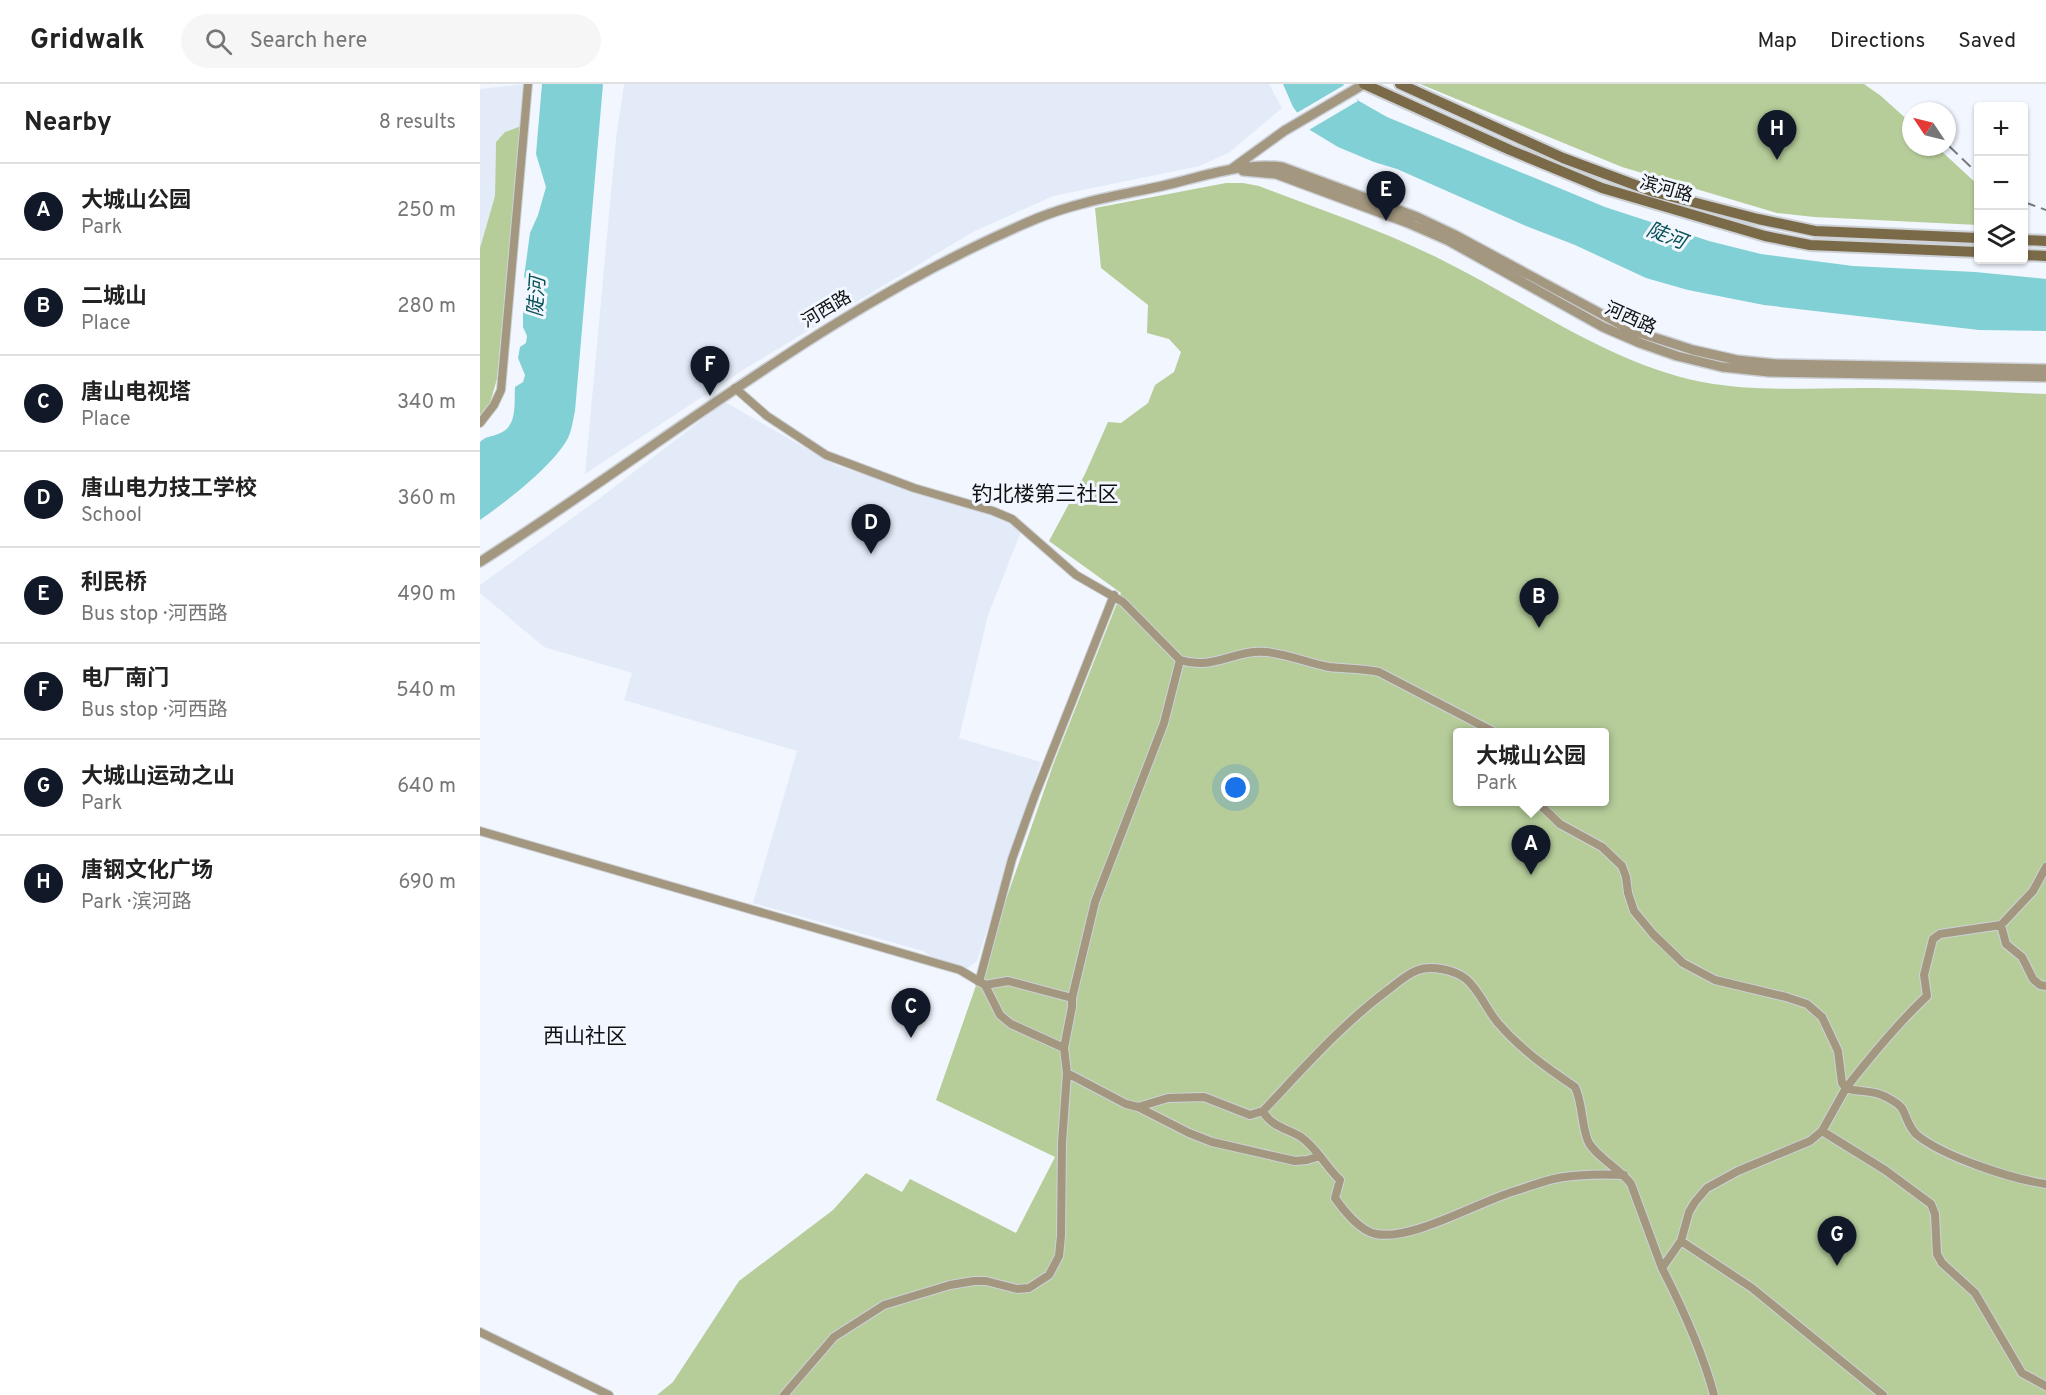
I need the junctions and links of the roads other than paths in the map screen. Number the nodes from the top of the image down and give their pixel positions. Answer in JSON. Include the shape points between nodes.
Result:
{"nodes":[{"id":1,"x":528,"y":84,"type":"edge"},
{"id":2,"x":1400,"y":84,"type":"edge"},
{"id":3,"x":1362,"y":85,"type":"edge"},
{"id":4,"x":1232,"y":170,"type":"junction"},
{"id":5,"x":1974,"y":238,"type":"edge"},
{"id":6,"x":2028,"y":240,"type":"edge"},
{"id":7,"x":2046,"y":241,"type":"edge"},
{"id":8,"x":1974,"y":252,"type":"edge"},
{"id":9,"x":2028,"y":255,"type":"edge"},
{"id":10,"x":2046,"y":256,"type":"edge"},
{"id":11,"x":2046,"y":369,"type":"edge"},
{"id":12,"x":2046,"y":377,"type":"edge"},
{"id":13,"x":735,"y":388,"type":"junction"},
{"id":14,"x":480,"y":423,"type":"edge"},
{"id":15,"x":480,"y":562,"type":"edge"},
{"id":16,"x":1114,"y":596,"type":"junction"},
{"id":17,"x":1180,"y":660,"type":"junction"},
{"id":18,"x":1486,"y":728,"type":"edge"},
{"id":19,"x":1542,"y":806,"type":"edge"},
{"id":20,"x":480,"y":831,"type":"edge"},
{"id":21,"x":2046,"y":867,"type":"edge"},
{"id":22,"x":2001,"y":926,"type":"junction"},
{"id":23,"x":982,"y":983,"type":"junction"},
{"id":24,"x":2046,"y":986,"type":"edge"},
{"id":25,"x":1072,"y":998,"type":"junction"},
{"id":26,"x":1064,"y":1048,"type":"junction"},
{"id":27,"x":1067,"y":1073,"type":"junction"},
{"id":28,"x":1846,"y":1088,"type":"junction"},
{"id":29,"x":1138,"y":1107,"type":"junction"},
{"id":30,"x":1263,"y":1110,"type":"junction"},
{"id":31,"x":1822,"y":1131,"type":"junction"},
{"id":32,"x":1320,"y":1156,"type":"junction"},
{"id":33,"x":1624,"y":1174,"type":"junction"},
{"id":34,"x":2046,"y":1184,"type":"edge"},
{"id":35,"x":1681,"y":1241,"type":"junction"},
{"id":36,"x":1662,"y":1268,"type":"junction"},
{"id":37,"x":480,"y":1332,"type":"edge"},
{"id":38,"x":2046,"y":1386,"type":"edge"},
{"id":39,"x":609,"y":1395,"type":"edge"},
{"id":40,"x":784,"y":1395,"type":"edge"},
{"id":41,"x":1714,"y":1395,"type":"edge"},
{"id":42,"x":1883,"y":1395,"type":"edge"}],
"edges":[{"from":1,"to":14,"type":"street","via":[[501,390]]},
{"from":2,"to":5,"type":"main road","name":"滨河路","via":[[1563,158],[1654,192],[1815,231]]},
{"from":3,"to":4,"type":"street"},
{"from":3,"to":8,"type":"main road","name":"滨河路","via":[[1602,188],[1766,236],[1810,245]]},
{"from":4,"to":11,"type":"street","name":"河西路","via":[[1282,167],[1417,217],[1631,330],[1693,350],[1776,364]]},
{"from":4,"to":12,"type":"street","name":"河西路","via":[[1276,174],[1408,223],[1603,327],[1677,356],[1722,367],[1769,372]]},
{"from":4,"to":13,"type":"street","name":"河西路","via":[[1074,206],[1039,218],[860,308]]},
{"from":6,"to":7,"type":"main road"},
{"from":9,"to":10,"type":"main road"},
{"from":13,"to":15,"type":"street","name":"河西路"},
{"from":13,"to":16,"type":"street","via":[[767,416],[826,455],[1012,519],[1076,575]]},
{"from":16,"to":17,"type":"street"},
{"from":16,"to":23,"type":"street","via":[[1012,859]]},
{"from":17,"to":18,"type":"street","via":[[1206,664],[1264,652],[1330,667],[1379,672]]},
{"from":17,"to":25,"type":"street","via":[[1164,723],[1095,902]]},
{"from":19,"to":28,"type":"street","via":[[1560,824],[1602,847],[1622,866],[1634,911],[1683,963],[1715,980],[1807,1004],[1822,1017],[1838,1051]]},
{"from":20,"to":23,"type":"street","via":[[960,970]]},
{"from":21,"to":22,"type":"street","via":[[2033,891]]},
{"from":22,"to":24,"type":"street","via":[[2006,944],[2022,957],[2033,979]]},
{"from":22,"to":28,"type":"street","via":[[1940,934],[1933,939],[1924,975],[1927,996]]},
{"from":23,"to":25,"type":"street","via":[[1008,981]]},
{"from":23,"to":26,"type":"street","via":[[1000,1015],[1011,1024]]},
{"from":25,"to":26,"type":"street"},
{"from":26,"to":27,"type":"street"},
{"from":27,"to":29,"type":"street"},
{"from":27,"to":40,"type":"street","via":[[1061,1236],[1059,1256],[1049,1275],[1029,1288],[974,1281],[884,1305],[834,1337]]},
{"from":28,"to":31,"type":"street"},
{"from":28,"to":34,"type":"street","via":[[1883,1095],[1902,1108],[1906,1122],[1916,1134],[1937,1147]]},
{"from":29,"to":30,"type":"street","via":[[1168,1098],[1204,1097],[1250,1115]]},
{"from":29,"to":32,"type":"street","via":[[1212,1142],[1295,1161]]},
{"from":30,"to":32,"type":"street","via":[[1266,1118],[1301,1137]]},
{"from":30,"to":33,"type":"street","via":[[1370,1003],[1405,977],[1431,968],[1466,979],[1518,1045],[1575,1087],[1587,1139]]},
{"from":31,"to":35,"type":"street","via":[[1810,1141],[1707,1188],[1689,1212]]},
{"from":31,"to":38,"type":"street","via":[[1931,1204],[1937,1254],[1942,1263],[1975,1293],[2022,1373]]},
{"from":32,"to":33,"type":"street","via":[[1340,1180],[1335,1198],[1346,1214],[1376,1234],[1408,1233],[1513,1191],[1562,1177]]},
{"from":33,"to":36,"type":"street"},
{"from":35,"to":36,"type":"street"},
{"from":35,"to":42,"type":"street","via":[[1752,1288]]},
{"from":36,"to":41,"type":"street","via":[[1692,1328]]},
{"from":37,"to":39,"type":"street"}]}
